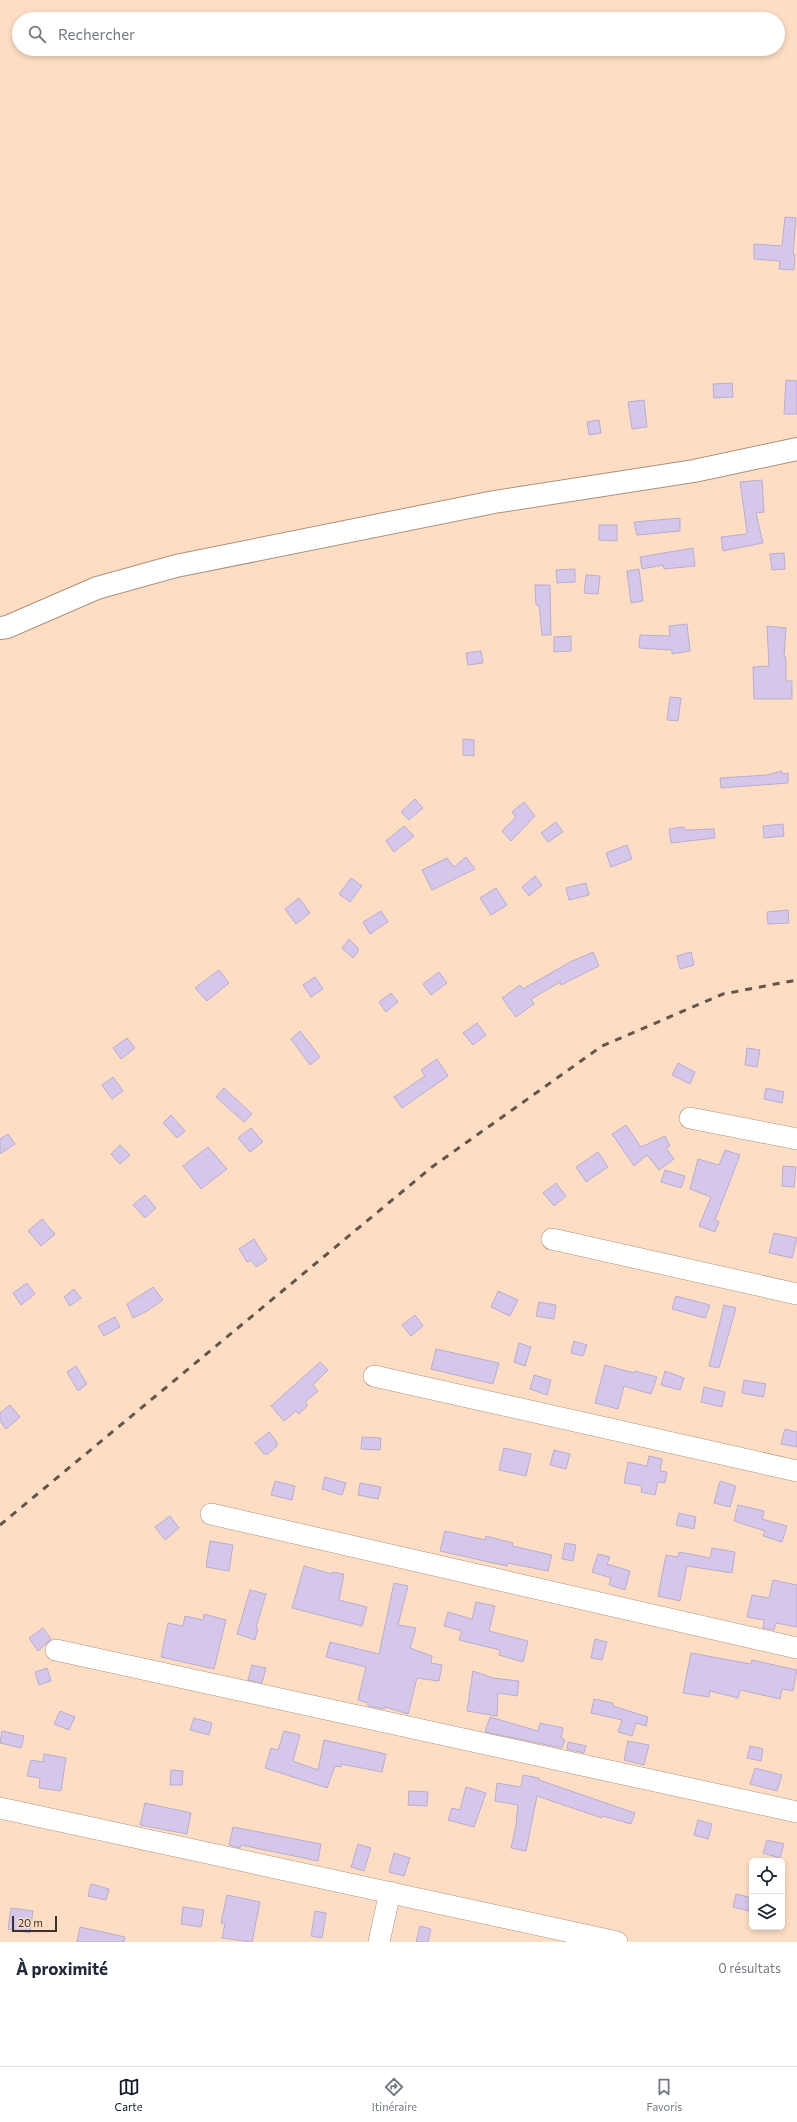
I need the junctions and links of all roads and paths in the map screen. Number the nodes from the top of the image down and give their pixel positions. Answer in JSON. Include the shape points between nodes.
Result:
{"nodes":[{"id":1,"x":797,"y":448,"type":"edge"},
{"id":2,"x":0,"y":628,"type":"edge"},
{"id":3,"x":690,"y":1118,"type":"dead end"},
{"id":4,"x":797,"y":1139,"type":"edge"},
{"id":5,"x":552,"y":1239,"type":"dead end"},
{"id":6,"x":797,"y":1294,"type":"edge"},
{"id":7,"x":374,"y":1376,"type":"dead end"},
{"id":8,"x":797,"y":1471,"type":"edge"},
{"id":9,"x":211,"y":1514,"type":"dead end"},
{"id":10,"x":797,"y":1648,"type":"edge"},
{"id":11,"x":56,"y":1650,"type":"dead end"},
{"id":12,"x":0,"y":1808,"type":"edge"},
{"id":13,"x":797,"y":1812,"type":"edge"},
{"id":14,"x":390,"y":1892,"type":"junction"},
{"id":15,"x":379,"y":1942,"type":"edge"},
{"id":16,"x":617,"y":1942,"type":"edge"}],
"edges":[{"from":1,"to":2,"type":"highway","via":[[694,471],[494,502],[180,565],[97,588]]},
{"from":3,"to":4,"type":"street"},
{"from":5,"to":6,"type":"street"},
{"from":7,"to":8,"type":"street"},
{"from":9,"to":10,"type":"street"},
{"from":11,"to":13,"type":"street"},
{"from":12,"to":14,"type":"street"},
{"from":14,"to":15,"type":"street"},
{"from":14,"to":16,"type":"street"}]}
